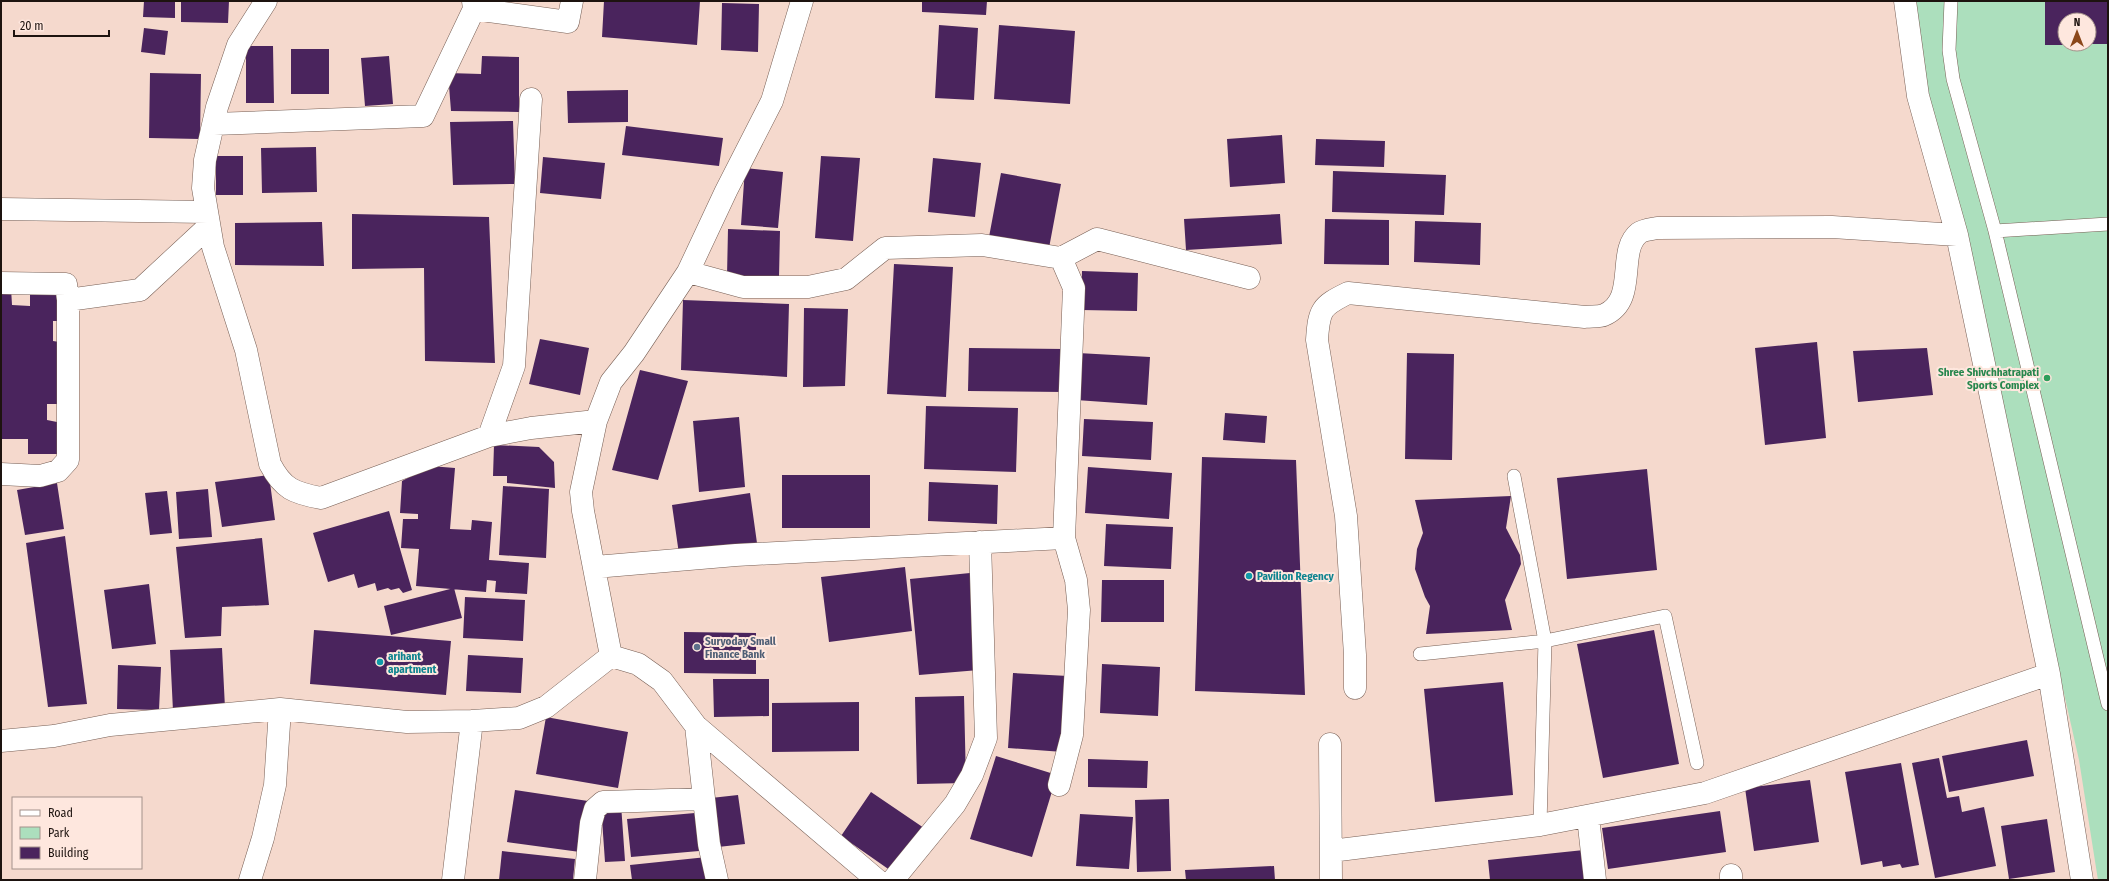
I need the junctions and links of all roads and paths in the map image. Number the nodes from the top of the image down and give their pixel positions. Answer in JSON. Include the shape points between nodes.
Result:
{"nodes":[{"id":1,"x":266,"y":1,"type":"edge"},
{"id":2,"x":572,"y":1,"type":"edge"},
{"id":3,"x":802,"y":1,"type":"edge"},
{"id":4,"x":1905,"y":1,"type":"edge"},
{"id":5,"x":1951,"y":1,"type":"edge"},
{"id":6,"x":473,"y":5,"type":"edge"},
{"id":7,"x":531,"y":98,"type":"dead end"},
{"id":8,"x":214,"y":124,"type":"junction"},
{"id":9,"x":1,"y":209,"type":"edge"},
{"id":10,"x":208,"y":219,"type":"junction"},
{"id":11,"x":2108,"y":224,"type":"edge"},
{"id":12,"x":1995,"y":230,"type":"junction"},
{"id":13,"x":1957,"y":235,"type":"junction"},
{"id":14,"x":1061,"y":258,"type":"junction"},
{"id":15,"x":688,"y":272,"type":"junction"},
{"id":16,"x":1249,"y":278,"type":"dead end"},
{"id":17,"x":1,"y":283,"type":"edge"},
{"id":18,"x":68,"y":300,"type":"junction"},
{"id":19,"x":596,"y":421,"type":"junction"},
{"id":20,"x":489,"y":436,"type":"junction"},
{"id":21,"x":1,"y":474,"type":"edge"},
{"id":22,"x":1514,"y":476,"type":"dead end"},
{"id":23,"x":1064,"y":538,"type":"junction"},
{"id":24,"x":980,"y":542,"type":"junction"},
{"id":25,"x":595,"y":567,"type":"junction"},
{"id":26,"x":1545,"y":641,"type":"junction"},
{"id":27,"x":1420,"y":654,"type":"dead end"},
{"id":28,"x":611,"y":656,"type":"junction"},
{"id":29,"x":2049,"y":674,"type":"junction"},
{"id":30,"x":1355,"y":688,"type":"dead end"},
{"id":31,"x":2108,"y":704,"type":"edge"},
{"id":32,"x":280,"y":708,"type":"junction"},
{"id":33,"x":472,"y":721,"type":"junction"},
{"id":34,"x":696,"y":726,"type":"junction"},
{"id":35,"x":1,"y":741,"type":"edge"},
{"id":36,"x":1330,"y":744,"type":"dead end"},
{"id":37,"x":1697,"y":763,"type":"dead end"},
{"id":38,"x":1059,"y":785,"type":"dead end"},
{"id":39,"x":704,"y":800,"type":"junction"},
{"id":40,"x":1588,"y":817,"type":"junction"},
{"id":41,"x":1540,"y":825,"type":"junction"},
{"id":42,"x":1331,"y":851,"type":"junction"},
{"id":43,"x":250,"y":880,"type":"edge"},
{"id":44,"x":452,"y":880,"type":"edge"},
{"id":45,"x":585,"y":880,"type":"edge"},
{"id":46,"x":717,"y":880,"type":"edge"},
{"id":47,"x":877,"y":880,"type":"edge"},
{"id":48,"x":893,"y":880,"type":"edge"},
{"id":49,"x":1331,"y":880,"type":"edge"},
{"id":50,"x":1595,"y":880,"type":"edge"},
{"id":51,"x":2082,"y":880,"type":"edge"}],
"edges":[{"from":1,"to":8,"type":"street","via":[[238,45]]},
{"from":2,"to":6,"type":"street","via":[[568,22]]},
{"from":3,"to":15,"type":"street","via":[[772,101],[726,190]]},
{"from":4,"to":13,"type":"street","via":[[1918,96]]},
{"from":5,"to":12,"type":"lane","via":[[1949,50],[1953,78]]},
{"from":6,"to":8,"type":"street","via":[[423,116]]},
{"from":7,"to":20,"type":"street","via":[[514,366]]},
{"from":8,"to":10,"type":"street","via":[[203,188]]},
{"from":9,"to":10,"type":"street"},
{"from":10,"to":18,"type":"street","via":[[140,290]]},
{"from":10,"to":20,"type":"street","via":[[213,247],[246,350],[270,464],[278,480],[297,493],[321,498]]},
{"from":11,"to":12,"type":"lane"},
{"from":12,"to":31,"type":"lane"},
{"from":13,"to":29,"type":"street"},
{"from":13,"to":30,"type":"street","via":[[1832,227],[1657,228],[1640,232],[1632,240],[1624,293],[1617,305],[1604,315],[1585,317],[1348,293],[1330,302],[1319,316],[1316,340],[1346,516]]},
{"from":14,"to":15,"type":"street","via":[[982,245],[885,248],[846,279],[808,287],[743,287]]},
{"from":14,"to":16,"type":"street","via":[[1097,239]]},
{"from":14,"to":23,"type":"street","via":[[1074,288]]},
{"from":15,"to":19,"type":"street","via":[[612,382]]},
{"from":17,"to":18,"type":"street","via":[[66,284]]},
{"from":18,"to":21,"type":"street","via":[[68,460],[58,471],[40,476]]},
{"from":19,"to":20,"type":"street","via":[[531,428]]},
{"from":19,"to":25,"type":"street","via":[[581,492]]},
{"from":22,"to":26,"type":"lane"},
{"from":23,"to":24,"type":"street"},
{"from":23,"to":38,"type":"street","via":[[1076,580],[1079,610],[1072,735]]},
{"from":24,"to":25,"type":"street"},
{"from":24,"to":48,"type":"street","via":[[986,738],[972,775],[956,804]]},
{"from":25,"to":28,"type":"street"},
{"from":26,"to":27,"type":"lane"},
{"from":26,"to":37,"type":"lane","via":[[1665,616]]},
{"from":26,"to":41,"type":"lane"},
{"from":28,"to":33,"type":"street","via":[[546,708],[519,718]]},
{"from":28,"to":34,"type":"street","via":[[638,664],[662,681]]},
{"from":29,"to":40,"type":"street","via":[[1705,793]]},
{"from":29,"to":51,"type":"street"},
{"from":32,"to":33,"type":"street","via":[[407,722]]},
{"from":32,"to":35,"type":"street","via":[[110,725],[54,736]]},
{"from":32,"to":43,"type":"street","via":[[276,785]]},
{"from":33,"to":44,"type":"street"},
{"from":34,"to":39,"type":"street"},
{"from":34,"to":47,"type":"street"},
{"from":36,"to":42,"type":"street"},
{"from":39,"to":45,"type":"street","via":[[603,802],[595,809],[591,823]]},
{"from":39,"to":46,"type":"street","via":[[709,844]]},
{"from":40,"to":41,"type":"street"},
{"from":40,"to":50,"type":"street"},
{"from":41,"to":42,"type":"street"},
{"from":42,"to":49,"type":"street"}]}
